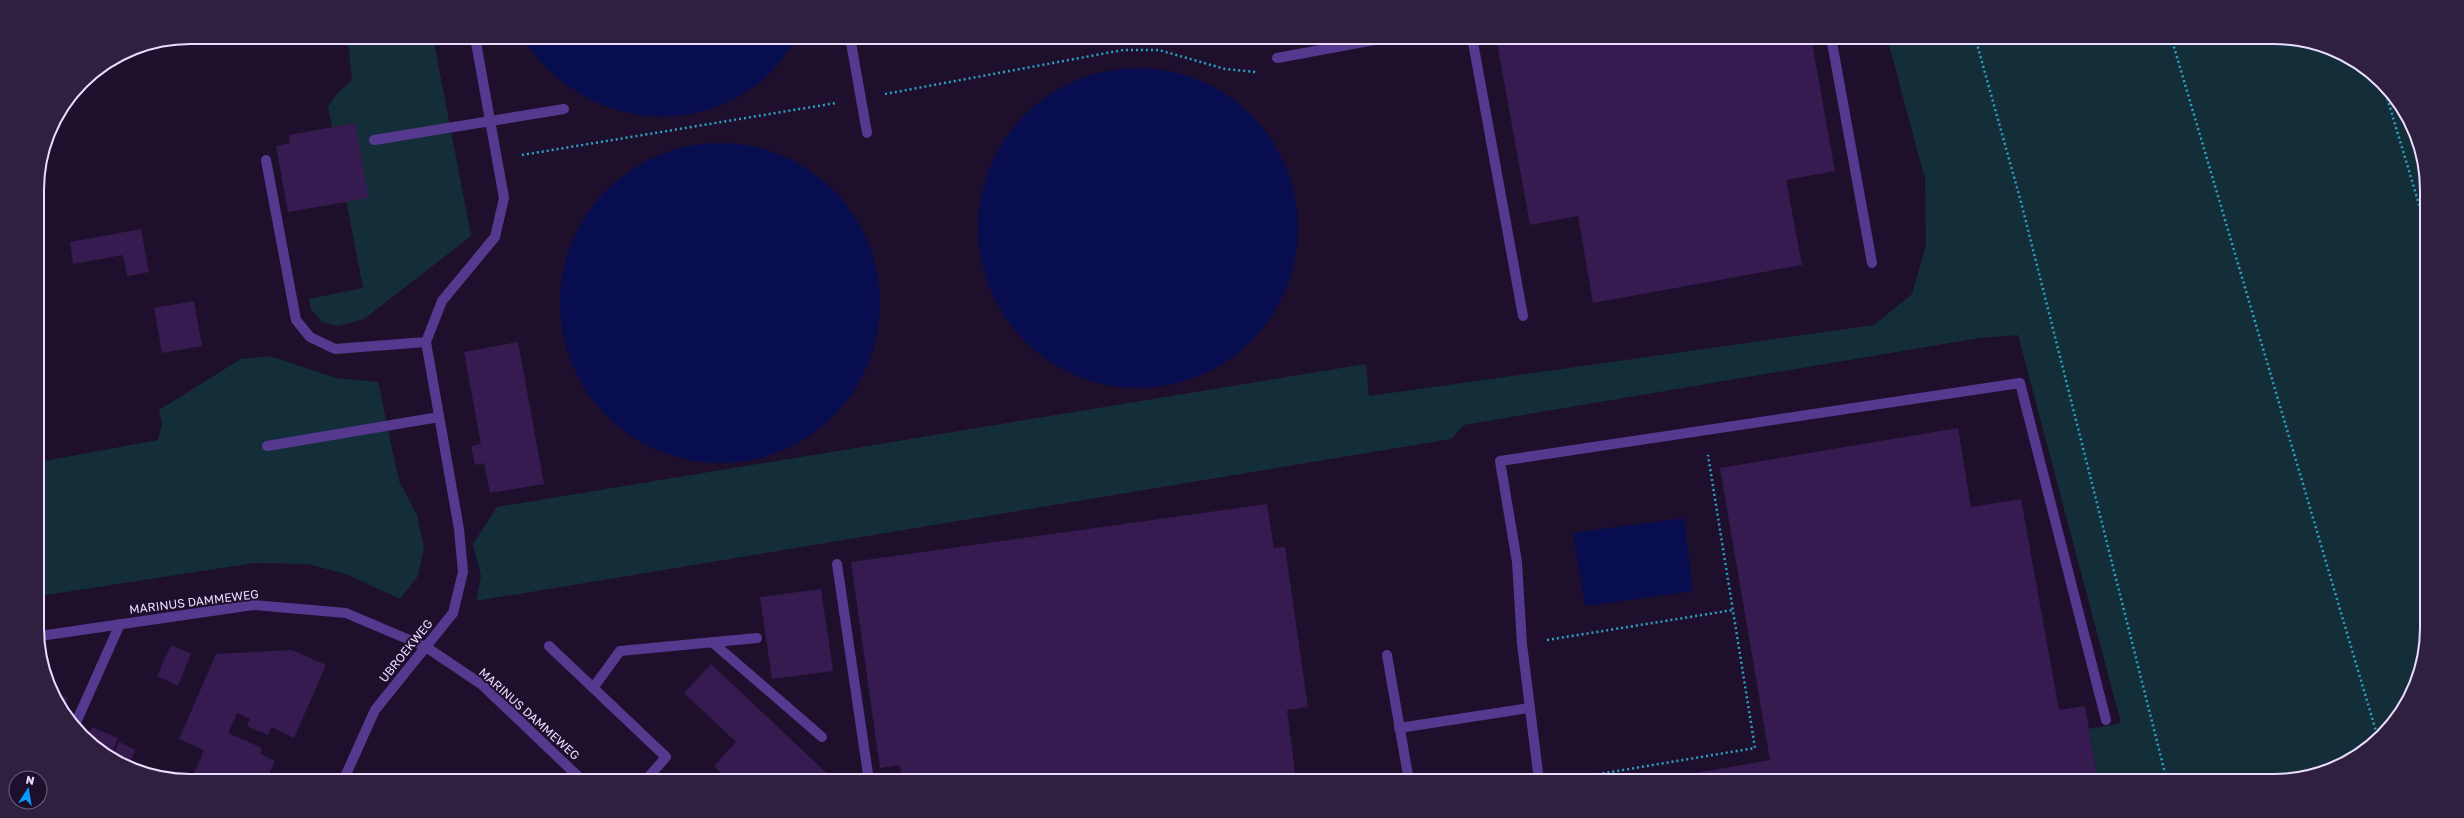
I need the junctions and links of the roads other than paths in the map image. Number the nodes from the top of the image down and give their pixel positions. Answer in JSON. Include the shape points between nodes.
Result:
{"nodes":[{"id":1,"x":476,"y":44,"type":"edge"},
{"id":2,"x":851,"y":44,"type":"edge"},
{"id":3,"x":1353,"y":44,"type":"edge"},
{"id":4,"x":1473,"y":44,"type":"edge"},
{"id":5,"x":1833,"y":44,"type":"edge"},
{"id":6,"x":1277,"y":58,"type":"road end"},
{"id":7,"x":564,"y":109,"type":"dead end"},
{"id":8,"x":491,"y":122,"type":"junction"},
{"id":9,"x":867,"y":133,"type":"dead end"},
{"id":10,"x":374,"y":140,"type":"dead end"},
{"id":11,"x":266,"y":160,"type":"dead end"},
{"id":12,"x":1872,"y":263,"type":"dead end"},
{"id":13,"x":1524,"y":316,"type":"dead end"},
{"id":14,"x":426,"y":342,"type":"junction"},
{"id":15,"x":439,"y":417,"type":"junction"},
{"id":16,"x":267,"y":446,"type":"dead end"},
{"id":17,"x":837,"y":564,"type":"dead end"},
{"id":18,"x":120,"y":624,"type":"junction"},
{"id":19,"x":44,"y":635,"type":"edge"},
{"id":20,"x":757,"y":638,"type":"dead end"},
{"id":21,"x":712,"y":642,"type":"junction"},
{"id":22,"x":549,"y":646,"type":"dead end"},
{"id":23,"x":426,"y":647,"type":"junction"},
{"id":24,"x":1387,"y":655,"type":"dead end"},
{"id":25,"x":594,"y":688,"type":"junction"},
{"id":26,"x":1529,"y":708,"type":"junction"},
{"id":27,"x":2106,"y":720,"type":"dead end"},
{"id":28,"x":77,"y":721,"type":"edge"},
{"id":29,"x":1400,"y":728,"type":"junction"},
{"id":30,"x":822,"y":737,"type":"dead end"},
{"id":31,"x":346,"y":774,"type":"edge"},
{"id":32,"x":576,"y":774,"type":"edge"},
{"id":33,"x":651,"y":774,"type":"edge"},
{"id":34,"x":867,"y":774,"type":"edge"},
{"id":35,"x":1408,"y":774,"type":"edge"},
{"id":36,"x":1538,"y":774,"type":"edge"}],
"edges":[{"from":1,"to":8,"type":"street"},
{"from":2,"to":9,"type":"street"},
{"from":3,"to":6,"type":"street"},
{"from":4,"to":13,"type":"street"},
{"from":5,"to":12,"type":"street"},
{"from":7,"to":8,"type":"street"},
{"from":8,"to":10,"type":"street"},
{"from":8,"to":14,"type":"street","via":[[504,198],[495,237],[442,301]]},
{"from":11,"to":14,"type":"street","via":[[296,320],[310,337],[335,349]]},
{"from":14,"to":15,"type":"street","name":"UBROEKWEG"},
{"from":15,"to":16,"type":"street"},
{"from":15,"to":23,"type":"street","name":"UBROEKWEG","via":[[459,529],[463,572],[453,613]]},
{"from":17,"to":34,"type":"street"},
{"from":18,"to":19,"type":"street","name":"MARINUS DAMMEWEG"},
{"from":18,"to":23,"type":"street","name":"MARINUS DAMMEWEG","via":[[253,605],[346,613]]},
{"from":18,"to":28,"type":"street"},
{"from":20,"to":21,"type":"street"},
{"from":21,"to":25,"type":"street","via":[[620,651]]},
{"from":21,"to":30,"type":"street"},
{"from":22,"to":25,"type":"street"},
{"from":23,"to":31,"type":"street","name":"UBROEKWEG","via":[[375,710]]},
{"from":23,"to":32,"type":"street","name":"MARINUS DAMMEWEG","via":[[480,684]]},
{"from":24,"to":29,"type":"street"},
{"from":25,"to":33,"type":"street","via":[[666,757]]},
{"from":26,"to":27,"type":"street","via":[[1517,562],[1500,461],[2020,383]]},
{"from":26,"to":29,"type":"street"},
{"from":26,"to":36,"type":"street"},
{"from":29,"to":35,"type":"street"}]}
